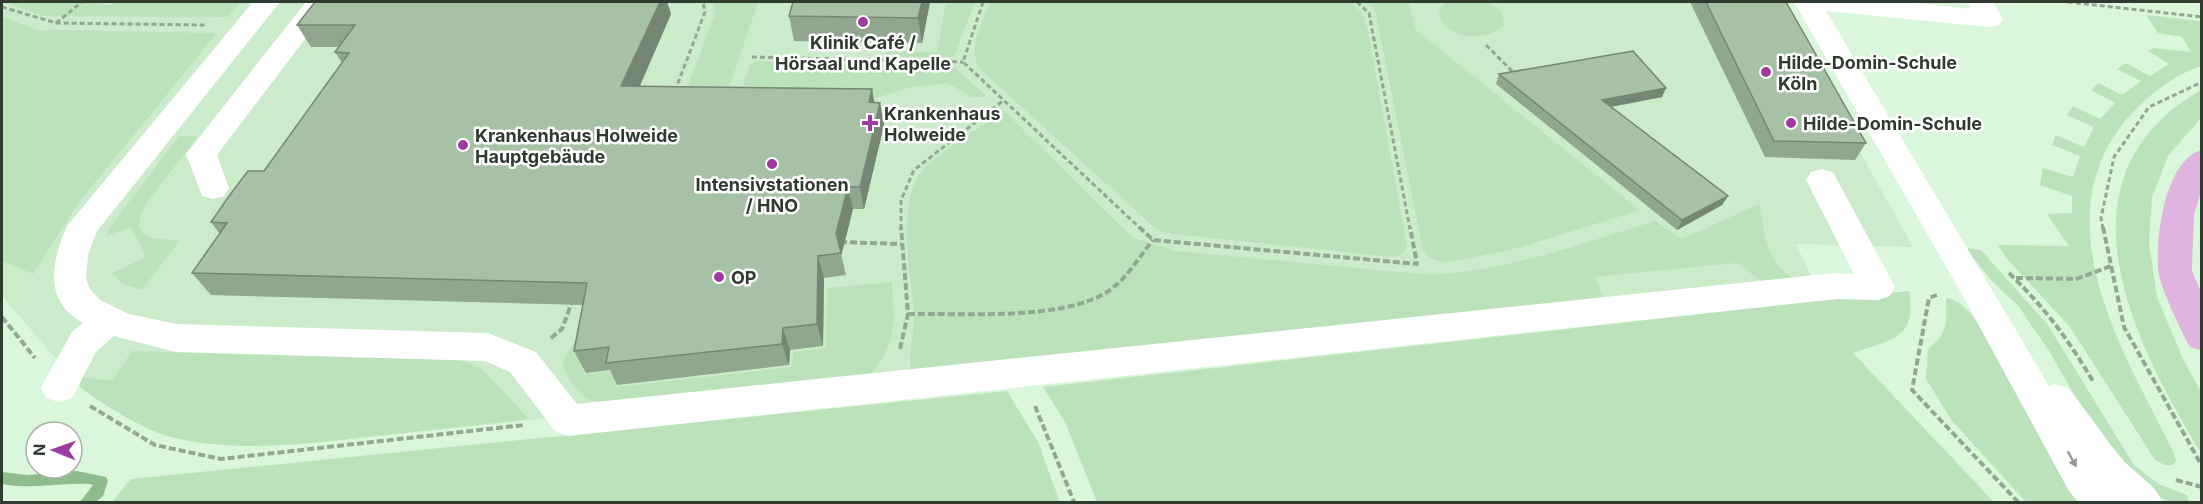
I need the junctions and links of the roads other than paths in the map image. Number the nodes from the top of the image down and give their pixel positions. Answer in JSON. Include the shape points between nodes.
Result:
{"nodes":[{"id":1,"x":320,"y":2,"type":"edge"},
{"id":2,"x":1808,"y":2,"type":"edge"},
{"id":3,"x":1980,"y":2,"type":"edge"},
{"id":4,"x":257,"y":14,"type":"edge"},
{"id":5,"x":2202,"y":160,"type":"edge"},
{"id":6,"x":1822,"y":180,"type":"dead end"},
{"id":7,"x":213,"y":188,"type":"dead end"},
{"id":8,"x":108,"y":321,"type":"junction"},
{"id":9,"x":2202,"y":338,"type":"edge"},
{"id":10,"x":2012,"y":353,"type":"junction"},
{"id":11,"x":59,"y":387,"type":"road end"},
{"id":12,"x":2101,"y":502,"type":"edge"},
{"id":13,"x":2143,"y":502,"type":"edge"}],
"edges":[{"from":1,"to":7,"type":"street","via":[[201,154]]},
{"from":2,"to":3,"type":"street","via":[[1989,19]]},
{"from":2,"to":10,"type":"street"},
{"from":4,"to":8,"type":"street","via":[[83,226],[73,246],[68,264],[74,294],[86,309]]},
{"from":5,"to":9,"type":"main road","via":[[2190,174],[2178,215],[2175,271]]},
{"from":6,"to":8,"type":"street","via":[[1878,287],[1824,287],[568,420],[523,362],[488,347],[176,338]]},
{"from":8,"to":11,"type":"street","via":[[84,342]]},
{"from":10,"to":12,"type":"street","one_way":true,"via":[[2083,479]]},
{"from":10,"to":13,"type":"street","via":[[2076,421],[2105,467]]}]}
